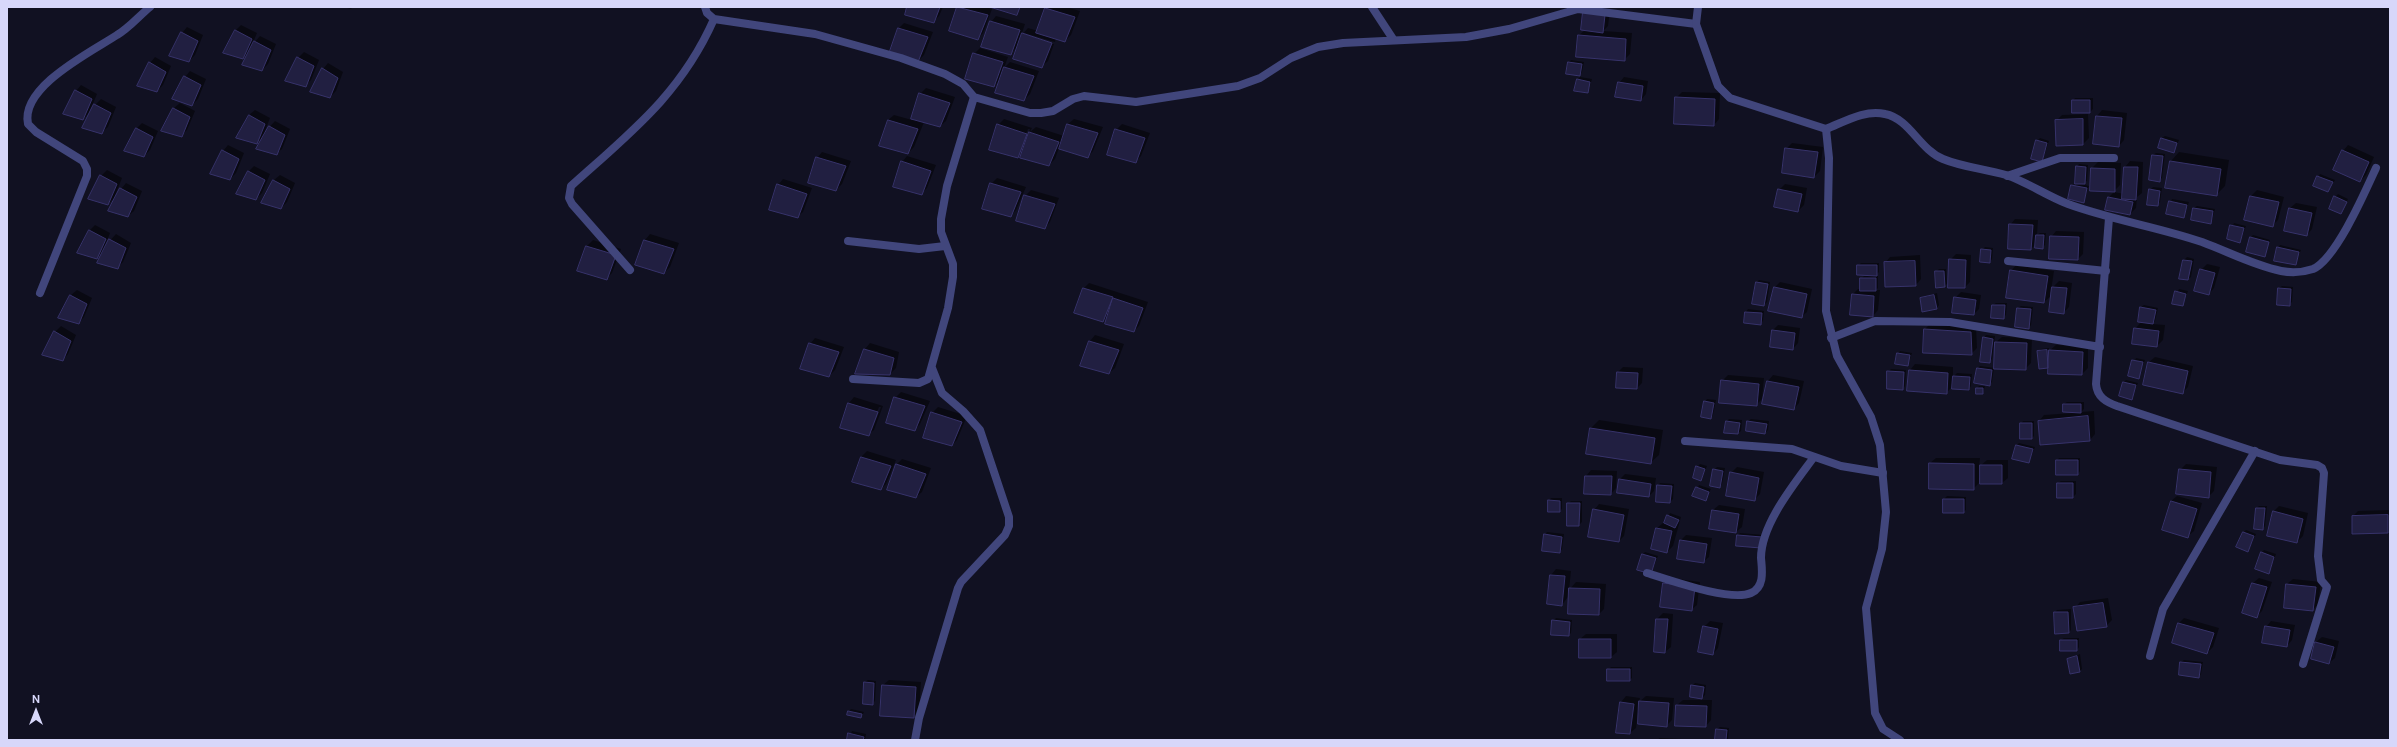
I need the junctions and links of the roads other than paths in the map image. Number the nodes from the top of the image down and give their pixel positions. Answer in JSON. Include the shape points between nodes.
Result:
{"nodes":[{"id":1,"x":150,"y":7,"type":"edge"},
{"id":2,"x":705,"y":7,"type":"edge"},
{"id":3,"x":1372,"y":7,"type":"edge"},
{"id":4,"x":1698,"y":7,"type":"edge"},
{"id":5,"x":714,"y":19,"type":"junction"},
{"id":6,"x":1696,"y":24,"type":"junction"},
{"id":7,"x":1393,"y":39,"type":"junction"},
{"id":8,"x":974,"y":97,"type":"junction"},
{"id":9,"x":1826,"y":129,"type":"junction"},
{"id":10,"x":2114,"y":158,"type":"dead end"},
{"id":11,"x":2376,"y":168,"type":"dead end"},
{"id":12,"x":2007,"y":176,"type":"junction"},
{"id":13,"x":2109,"y":218,"type":"junction"},
{"id":14,"x":848,"y":241,"type":"dead end"},
{"id":15,"x":945,"y":246,"type":"junction"},
{"id":16,"x":2008,"y":261,"type":"dead end"},
{"id":17,"x":630,"y":270,"type":"dead end"},
{"id":18,"x":2106,"y":271,"type":"junction"},
{"id":19,"x":40,"y":293,"type":"dead end"},
{"id":20,"x":1831,"y":338,"type":"junction"},
{"id":21,"x":2100,"y":347,"type":"junction"},
{"id":22,"x":932,"y":368,"type":"junction"},
{"id":23,"x":853,"y":379,"type":"dead end"},
{"id":24,"x":1685,"y":441,"type":"dead end"},
{"id":25,"x":2255,"y":451,"type":"junction"},
{"id":26,"x":1814,"y":457,"type":"junction"},
{"id":27,"x":1883,"y":473,"type":"junction"},
{"id":28,"x":1647,"y":573,"type":"dead end"},
{"id":29,"x":2150,"y":656,"type":"dead end"},
{"id":30,"x":2304,"y":664,"type":"dead end"},
{"id":31,"x":915,"y":740,"type":"edge"},
{"id":32,"x":1900,"y":740,"type":"edge"}],
"edges":[{"from":1,"to":19,"type":"street","via":[[118,35],[93,48],[40,89],[28,111],[28,124],[36,132],[83,161],[87,168],[87,176]]},
{"from":2,"to":5,"type":"street"},
{"from":3,"to":7,"type":"street"},
{"from":4,"to":6,"type":"street"},
{"from":5,"to":8,"type":"street","via":[[815,34],[902,58],[945,74],[963,84]]},
{"from":5,"to":17,"type":"street","via":[[703,45],[657,108],[571,186],[569,198],[572,204]]},
{"from":6,"to":7,"type":"street","via":[[1584,8],[1509,29],[1466,37]]},
{"from":6,"to":9,"type":"street","via":[[1718,86],[1730,98]]},
{"from":7,"to":8,"type":"street","via":[[1318,47],[1291,58],[1260,78],[1238,86],[1154,100],[1136,102],[1084,96],[1073,99],[1053,111],[1036,113]]},
{"from":8,"to":15,"type":"street","via":[[947,186],[941,219]]},
{"from":9,"to":12,"type":"street","via":[[1867,113],[1884,113],[1902,122],[1927,150],[1943,159]]},
{"from":9,"to":20,"type":"street","via":[[1829,158],[1826,311]]},
{"from":10,"to":12,"type":"street","via":[[2060,158]]},
{"from":11,"to":13,"type":"street","via":[[2352,217],[2324,263],[2300,272],[2283,272],[2256,265],[2202,242]]},
{"from":12,"to":13,"type":"street","via":[[2040,193]]},
{"from":13,"to":18,"type":"street"},
{"from":14,"to":15,"type":"street","via":[[919,249]]},
{"from":15,"to":22,"type":"street","via":[[954,264],[954,277]]},
{"from":16,"to":18,"type":"street"},
{"from":18,"to":21,"type":"street"},
{"from":20,"to":21,"type":"street","via":[[1875,321],[1943,322]]},
{"from":20,"to":27,"type":"street","via":[[1837,356],[1871,417],[1880,445]]},
{"from":21,"to":25,"type":"street","via":[[2096,390],[2107,402]]},
{"from":22,"to":23,"type":"street","via":[[928,379],[918,383]]},
{"from":22,"to":31,"type":"street","via":[[942,393],[980,430],[1009,517],[1009,526],[1005,535],[958,588],[919,718]]},
{"from":24,"to":26,"type":"street","via":[[1792,449]]},
{"from":25,"to":29,"type":"street","via":[[2163,609]]},
{"from":25,"to":30,"type":"street","via":[[2280,460],[2317,465],[2324,473],[2318,556],[2321,580],[2327,587]]},
{"from":26,"to":27,"type":"street","via":[[1841,466]]},
{"from":26,"to":28,"type":"street","via":[[1781,502],[1769,526],[1761,556],[1762,576],[1758,589],[1750,594],[1722,595]]},
{"from":27,"to":32,"type":"street","via":[[1886,512],[1882,549],[1866,608],[1875,713],[1883,729]]}]}
